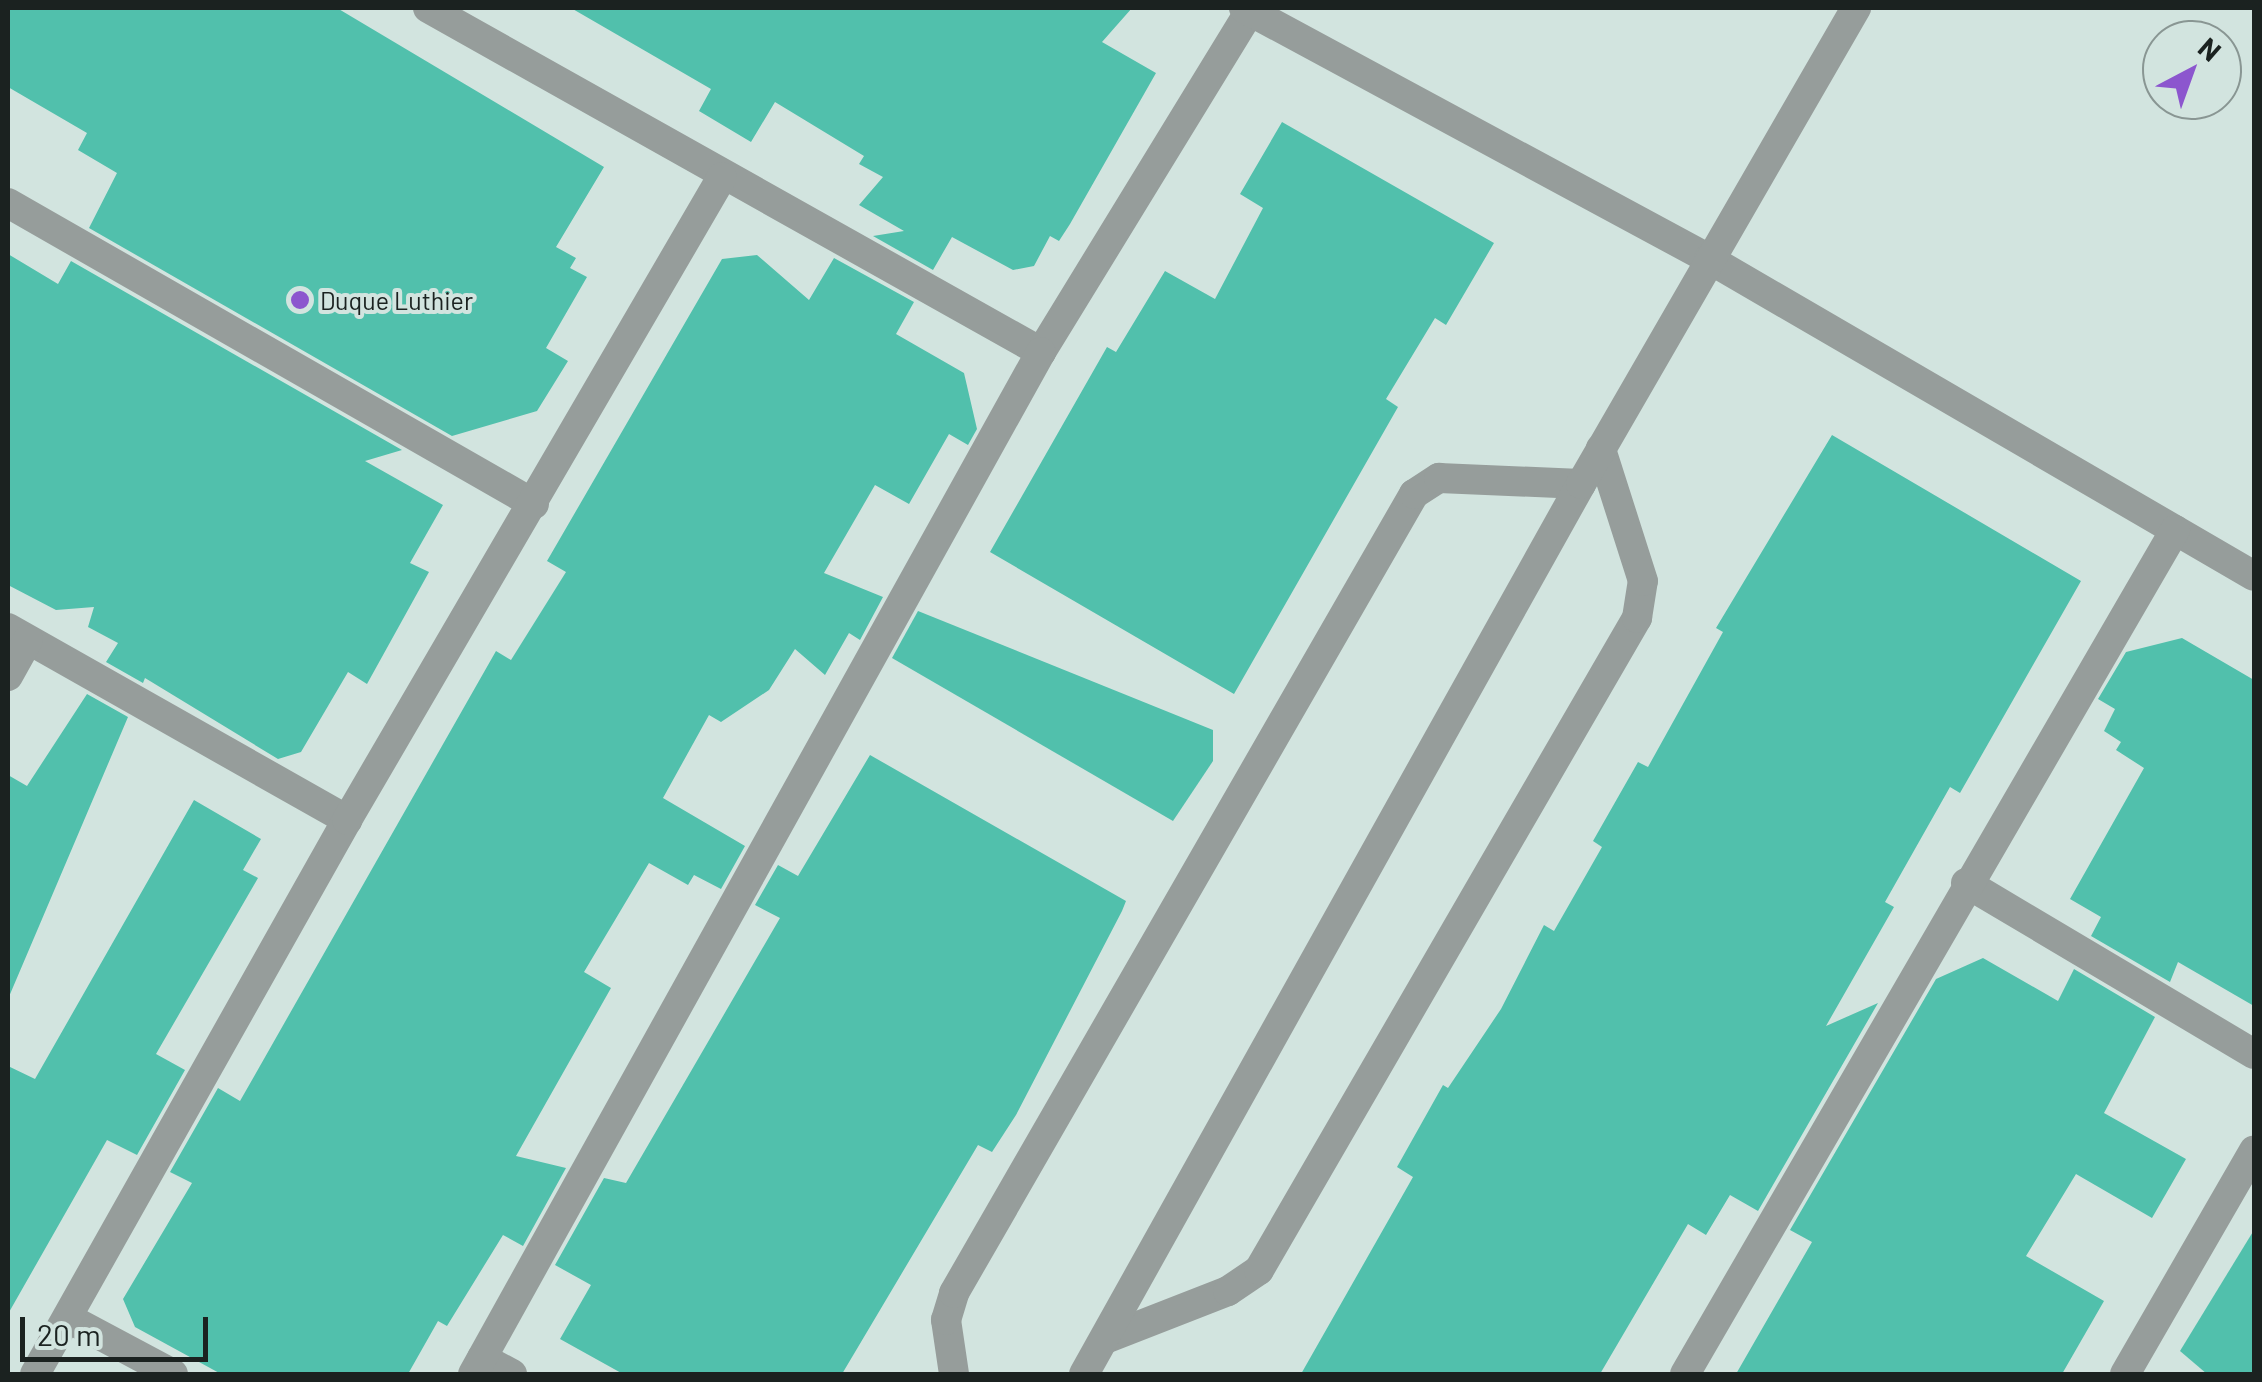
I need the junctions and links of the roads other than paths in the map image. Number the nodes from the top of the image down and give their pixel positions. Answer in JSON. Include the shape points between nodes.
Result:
{"nodes":[{"id":1,"x":428,"y":8,"type":"edge"},
{"id":2,"x":1856,"y":8,"type":"edge"},
{"id":3,"x":1247,"y":9,"type":"edge"},
{"id":4,"x":722,"y":177,"type":"junction"},
{"id":5,"x":8,"y":204,"type":"edge"},
{"id":6,"x":1708,"y":259,"type":"junction"},
{"id":7,"x":1041,"y":352,"type":"junction"},
{"id":8,"x":1601,"y":449,"type":"junction"},
{"id":9,"x":1581,"y":484,"type":"junction"},
{"id":10,"x":534,"y":504,"type":"junction"},
{"id":11,"x":2175,"y":530,"type":"junction"},
{"id":12,"x":2254,"y":576,"type":"edge"},
{"id":13,"x":18,"y":634,"type":"edge"},
{"id":14,"x":8,"y":676,"type":"edge"},
{"id":15,"x":347,"y":820,"type":"junction"},
{"id":16,"x":1966,"y":883,"type":"junction"},
{"id":17,"x":2254,"y":1054,"type":"edge"},
{"id":18,"x":2254,"y":1151,"type":"edge"},
{"id":19,"x":68,"y":1318,"type":"junction"},
{"id":20,"x":1105,"y":1339,"type":"junction"},
{"id":21,"x":477,"y":1366,"type":"edge"},
{"id":22,"x":35,"y":1374,"type":"edge"},
{"id":23,"x":174,"y":1374,"type":"edge"},
{"id":24,"x":512,"y":1374,"type":"edge"},
{"id":25,"x":954,"y":1374,"type":"edge"},
{"id":26,"x":1084,"y":1374,"type":"edge"},
{"id":27,"x":1685,"y":1374,"type":"edge"},
{"id":28,"x":2125,"y":1374,"type":"edge"}],
"edges":[{"from":1,"to":4,"type":"street"},
{"from":2,"to":6,"type":"street"},
{"from":3,"to":6,"type":"street"},
{"from":3,"to":7,"type":"street"},
{"from":4,"to":7,"type":"street"},
{"from":4,"to":10,"type":"street"},
{"from":5,"to":10,"type":"street"},
{"from":6,"to":8,"type":"street"},
{"from":6,"to":11,"type":"street"},
{"from":7,"to":21,"type":"street"},
{"from":8,"to":9,"type":"street"},
{"from":8,"to":20,"type":"street","via":[[1643,580],[1637,618],[1258,1270],[1228,1291]]},
{"from":9,"to":20,"type":"street"},
{"from":9,"to":25,"type":"street","via":[[1439,478],[1414,494],[954,1293],[946,1320]]},
{"from":10,"to":15,"type":"street"},
{"from":11,"to":12,"type":"street"},
{"from":11,"to":16,"type":"street"},
{"from":13,"to":14,"type":"street"},
{"from":13,"to":15,"type":"street"},
{"from":15,"to":19,"type":"street"},
{"from":16,"to":17,"type":"street"},
{"from":16,"to":27,"type":"street"},
{"from":18,"to":28,"type":"street"},
{"from":19,"to":22,"type":"street"},
{"from":19,"to":23,"type":"street"},
{"from":20,"to":26,"type":"street"},
{"from":21,"to":24,"type":"street"}]}
